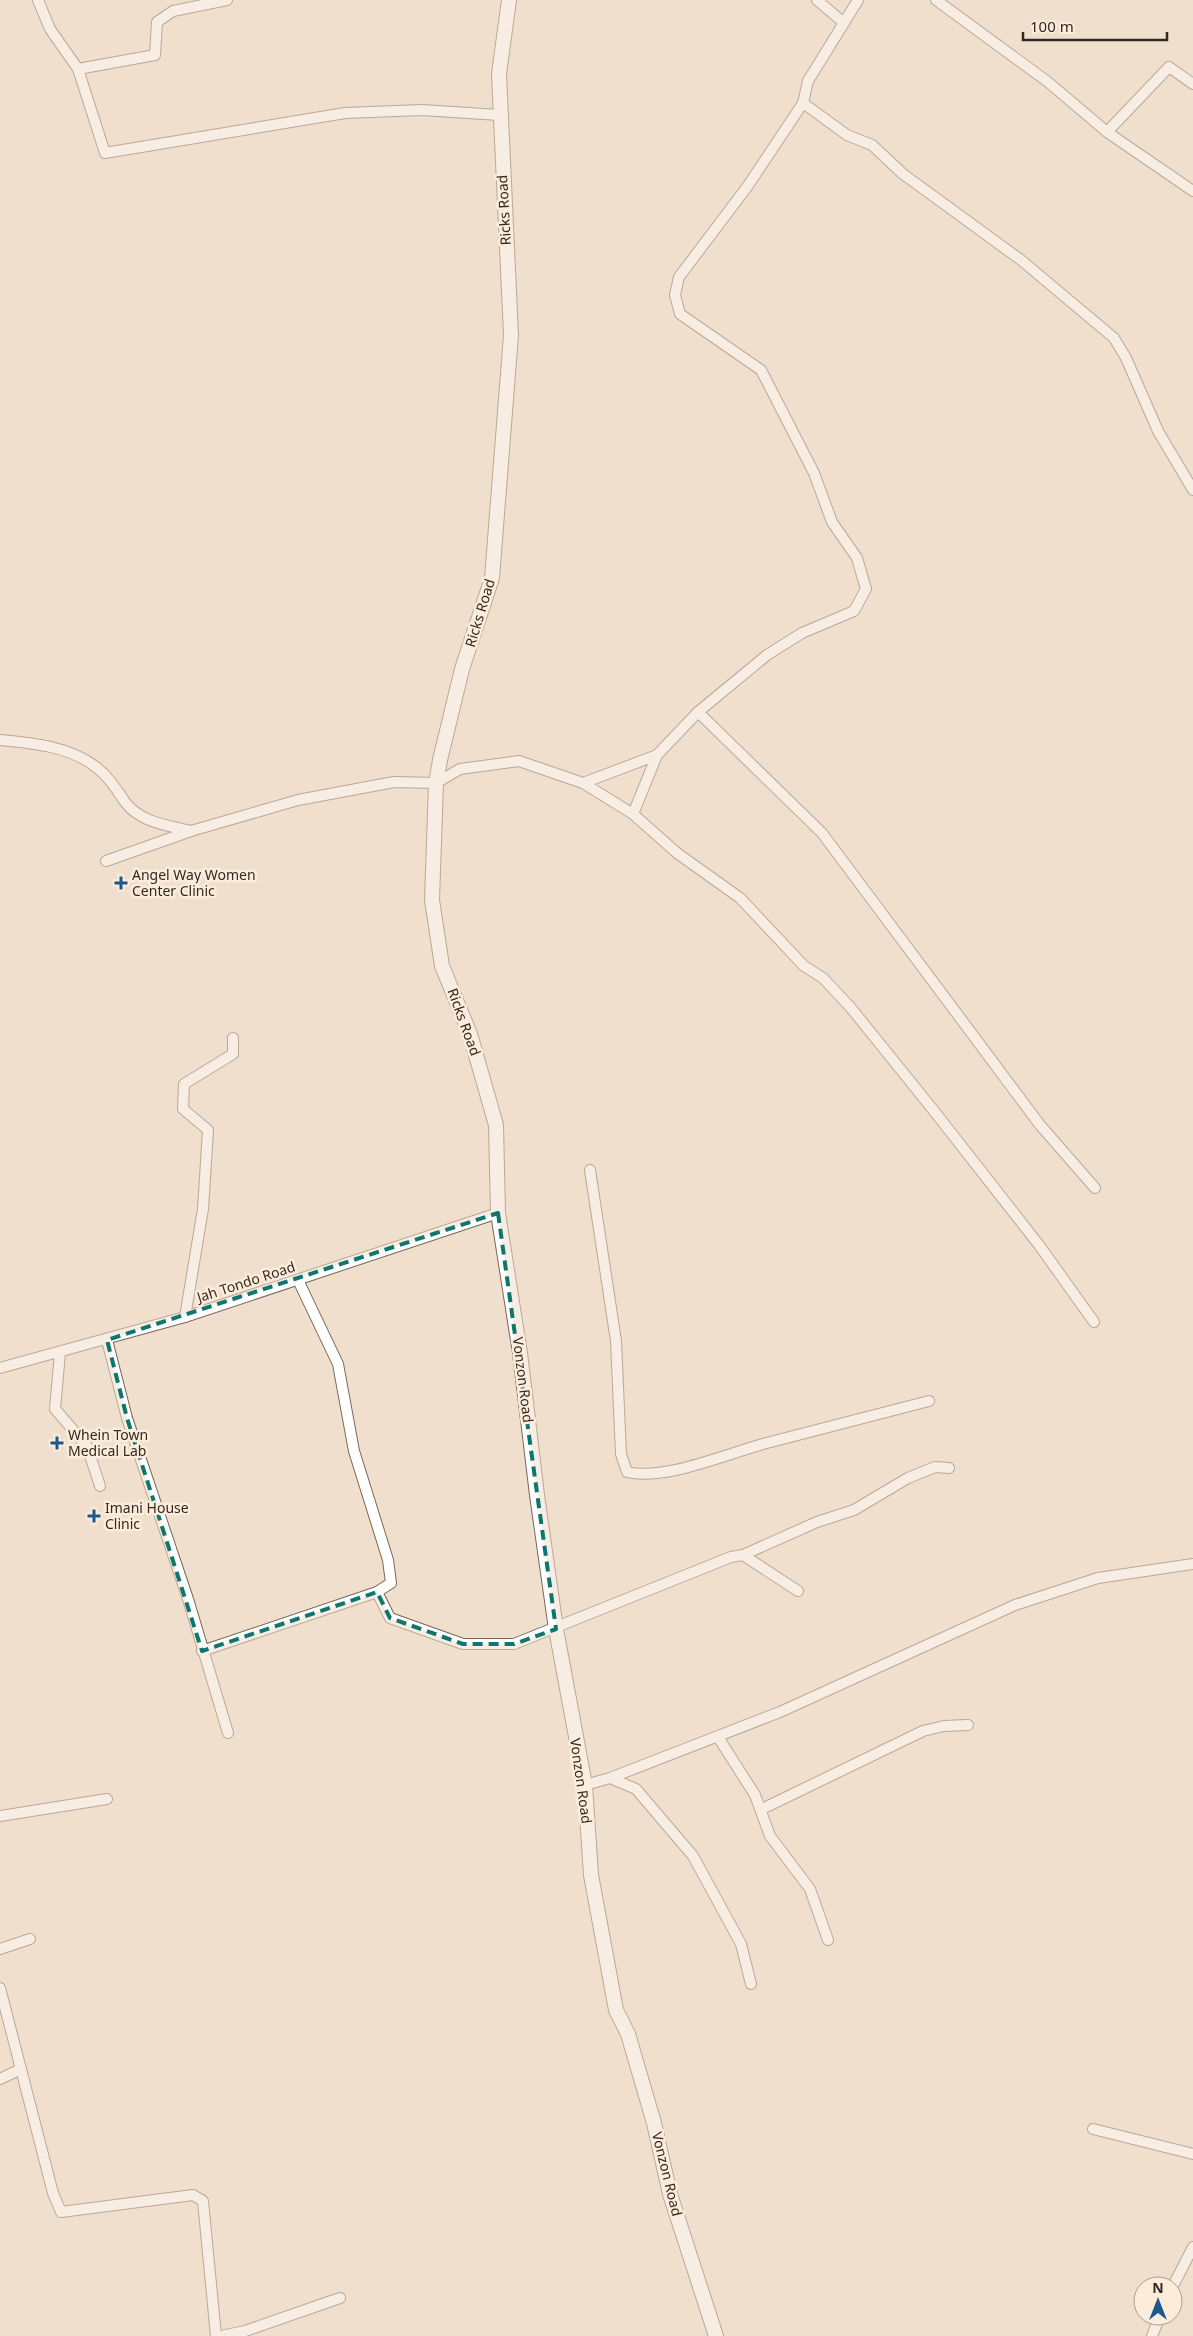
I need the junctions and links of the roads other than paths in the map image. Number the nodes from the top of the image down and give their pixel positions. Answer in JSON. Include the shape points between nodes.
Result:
{"nodes":[{"id":1,"x":38,"y":0,"type":"edge"},
{"id":2,"x":227,"y":0,"type":"edge"},
{"id":3,"x":509,"y":0,"type":"edge"},
{"id":4,"x":817,"y":0,"type":"edge"},
{"id":5,"x":858,"y":0,"type":"edge"},
{"id":6,"x":936,"y":0,"type":"edge"},
{"id":7,"x":844,"y":22,"type":"junction"},
{"id":8,"x":78,"y":69,"type":"junction"},
{"id":9,"x":1193,"y":84,"type":"edge"},
{"id":10,"x":803,"y":103,"type":"junction"},
{"id":11,"x":499,"y":115,"type":"junction"},
{"id":12,"x":1107,"y":132,"type":"junction"},
{"id":13,"x":1193,"y":191,"type":"edge"},
{"id":14,"x":1193,"y":490,"type":"edge"},
{"id":15,"x":698,"y":712,"type":"junction"},
{"id":16,"x":0,"y":740,"type":"edge"},
{"id":17,"x":657,"y":754,"type":"junction"},
{"id":18,"x":436,"y":783,"type":"junction"},
{"id":19,"x":583,"y":783,"type":"junction"},
{"id":20,"x":633,"y":814,"type":"junction"},
{"id":21,"x":191,"y":831,"type":"junction"},
{"id":22,"x":106,"y":861,"type":"dead end"},
{"id":23,"x":233,"y":1038,"type":"dead end"},
{"id":24,"x":590,"y":1170,"type":"dead end"},
{"id":25,"x":1095,"y":1188,"type":"dead end"},
{"id":26,"x":498,"y":1213,"type":"junction"},
{"id":27,"x":298,"y":1280,"type":"junction"},
{"id":28,"x":185,"y":1317,"type":"junction"},
{"id":29,"x":1094,"y":1322,"type":"dead end"},
{"id":30,"x":107,"y":1340,"type":"junction"},
{"id":31,"x":60,"y":1353,"type":"junction"},
{"id":32,"x":0,"y":1368,"type":"edge"},
{"id":33,"x":929,"y":1401,"type":"dead end"},
{"id":34,"x":949,"y":1468,"type":"dead end"},
{"id":35,"x":100,"y":1486,"type":"dead end"},
{"id":36,"x":743,"y":1555,"type":"junction"},
{"id":37,"x":1193,"y":1564,"type":"edge"},
{"id":38,"x":798,"y":1591,"type":"dead end"},
{"id":39,"x":377,"y":1592,"type":"junction"},
{"id":40,"x":556,"y":1629,"type":"junction"},
{"id":41,"x":202,"y":1651,"type":"junction"},
{"id":42,"x":968,"y":1724,"type":"dead end"},
{"id":43,"x":228,"y":1734,"type":"dead end"},
{"id":44,"x":718,"y":1737,"type":"junction"},
{"id":45,"x":610,"y":1778,"type":"junction"},
{"id":46,"x":585,"y":1785,"type":"junction"},
{"id":47,"x":107,"y":1799,"type":"dead end"},
{"id":48,"x":762,"y":1809,"type":"junction"},
{"id":49,"x":0,"y":1816,"type":"edge"},
{"id":50,"x":30,"y":1939,"type":"dead end"},
{"id":51,"x":828,"y":1940,"type":"dead end"},
{"id":52,"x":0,"y":1949,"type":"edge"},
{"id":53,"x":752,"y":1984,"type":"dead end"},
{"id":54,"x":0,"y":1988,"type":"edge"},
{"id":55,"x":21,"y":2070,"type":"junction"},
{"id":56,"x":0,"y":2079,"type":"edge"},
{"id":57,"x":1094,"y":2129,"type":"dead end"},
{"id":58,"x":1193,"y":2154,"type":"edge"},
{"id":59,"x":1193,"y":2247,"type":"edge"},
{"id":60,"x":1178,"y":2276,"type":"edge"},
{"id":61,"x":340,"y":2298,"type":"dead end"},
{"id":62,"x":216,"y":2336,"type":"edge"},
{"id":63,"x":221,"y":2336,"type":"edge"},
{"id":64,"x":716,"y":2336,"type":"edge"}],
"edges":[{"from":1,"to":8,"type":"street","via":[[50,29]]},
{"from":2,"to":8,"type":"street","via":[[174,11],[157,22],[155,55]]},
{"from":3,"to":11,"type":"street","name":"Ricks Road","via":[[499,74]]},
{"from":4,"to":7,"type":"street"},
{"from":5,"to":7,"type":"street"},
{"from":6,"to":12,"type":"street","via":[[1048,82]]},
{"from":7,"to":10,"type":"street","via":[[808,81]]},
{"from":8,"to":11,"type":"street","via":[[106,153],[345,113],[422,110]]},
{"from":9,"to":12,"type":"street","via":[[1169,67]]},
{"from":10,"to":14,"type":"street","via":[[847,135],[872,145],[904,174],[1021,260],[1114,338],[1158,431]]},
{"from":10,"to":15,"type":"street","via":[[747,187],[679,277],[676,295],[680,314],[760,370],[814,472],[832,522],[856,558],[866,589],[854,611],[802,633],[767,655]]},
{"from":11,"to":18,"type":"street","name":"Ricks Road","via":[[511,335],[492,578],[462,669]]},
{"from":12,"to":13,"type":"street"},
{"from":15,"to":17,"type":"street"},
{"from":15,"to":25,"type":"street","via":[[822,833],[1040,1125]]},
{"from":16,"to":21,"type":"street","via":[[35,743],[72,753],[101,771],[126,804],[148,821]]},
{"from":17,"to":19,"type":"street"},
{"from":17,"to":20,"type":"street"},
{"from":18,"to":19,"type":"street","via":[[460,769],[519,761]]},
{"from":18,"to":21,"type":"street","via":[[413,781],[298,800]]},
{"from":18,"to":26,"type":"street","name":"Ricks Road","via":[[432,900],[442,966],[470,1034],[496,1125]]},
{"from":19,"to":20,"type":"street"},
{"from":20,"to":29,"type":"street","via":[[677,853],[740,898],[804,966],[823,978],[851,1008],[1039,1245]]},
{"from":21,"to":22,"type":"street"},
{"from":23,"to":28,"type":"street","via":[[233,1054],[184,1084],[182,1109],[208,1130],[203,1209]]},
{"from":24,"to":33,"type":"street","via":[[616,1341],[621,1454],[627,1472],[637,1474],[681,1468]]},
{"from":26,"to":27,"type":"street","name":"Jah Tondo Road"},
{"from":26,"to":40,"type":"street","name":"Vonzon Road"},
{"from":27,"to":28,"type":"street","name":"Jah Tondo Road"},
{"from":27,"to":39,"type":"street","via":[[338,1364],[354,1451],[388,1560],[391,1584]]},
{"from":28,"to":30,"type":"street","name":"Jah Tondo Road"},
{"from":30,"to":31,"type":"street","name":"Jah Tondo Road"},
{"from":30,"to":41,"type":"street","via":[[127,1418],[188,1599]]},
{"from":31,"to":32,"type":"street","name":"Jah Tondo Road"},
{"from":31,"to":35,"type":"street","via":[[54,1410],[87,1446]]},
{"from":34,"to":36,"type":"street","via":[[935,1467],[908,1478],[854,1510],[817,1522]]},
{"from":36,"to":38,"type":"street"},
{"from":36,"to":40,"type":"street","via":[[731,1557]]},
{"from":37,"to":44,"type":"street","via":[[1098,1578],[1015,1605]]},
{"from":39,"to":40,"type":"street","via":[[390,1618],[463,1644],[514,1644]]},
{"from":39,"to":41,"type":"street"},
{"from":40,"to":46,"type":"street","name":"Vonzon Road"},
{"from":41,"to":43,"type":"street"},
{"from":42,"to":48,"type":"street","via":[[923,1731]]},
{"from":44,"to":45,"type":"street"},
{"from":44,"to":48,"type":"street"},
{"from":45,"to":46,"type":"street"},
{"from":45,"to":53,"type":"street","via":[[636,1789],[692,1856],[741,1944]]},
{"from":46,"to":64,"type":"street","name":"Vonzon Road","via":[[591,1875],[616,2010],[628,2034],[654,2123],[670,2194]]},
{"from":47,"to":49,"type":"street"},
{"from":48,"to":51,"type":"street","via":[[770,1836],[810,1889]]},
{"from":50,"to":52,"type":"street"},
{"from":54,"to":55,"type":"street"},
{"from":55,"to":56,"type":"street"},
{"from":55,"to":62,"type":"street","via":[[53,2193],[61,2212],[193,2195],[202,2202]]},
{"from":57,"to":58,"type":"street"},
{"from":59,"to":60,"type":"street"},
{"from":61,"to":63,"type":"street","via":[[245,2331]]}]}
